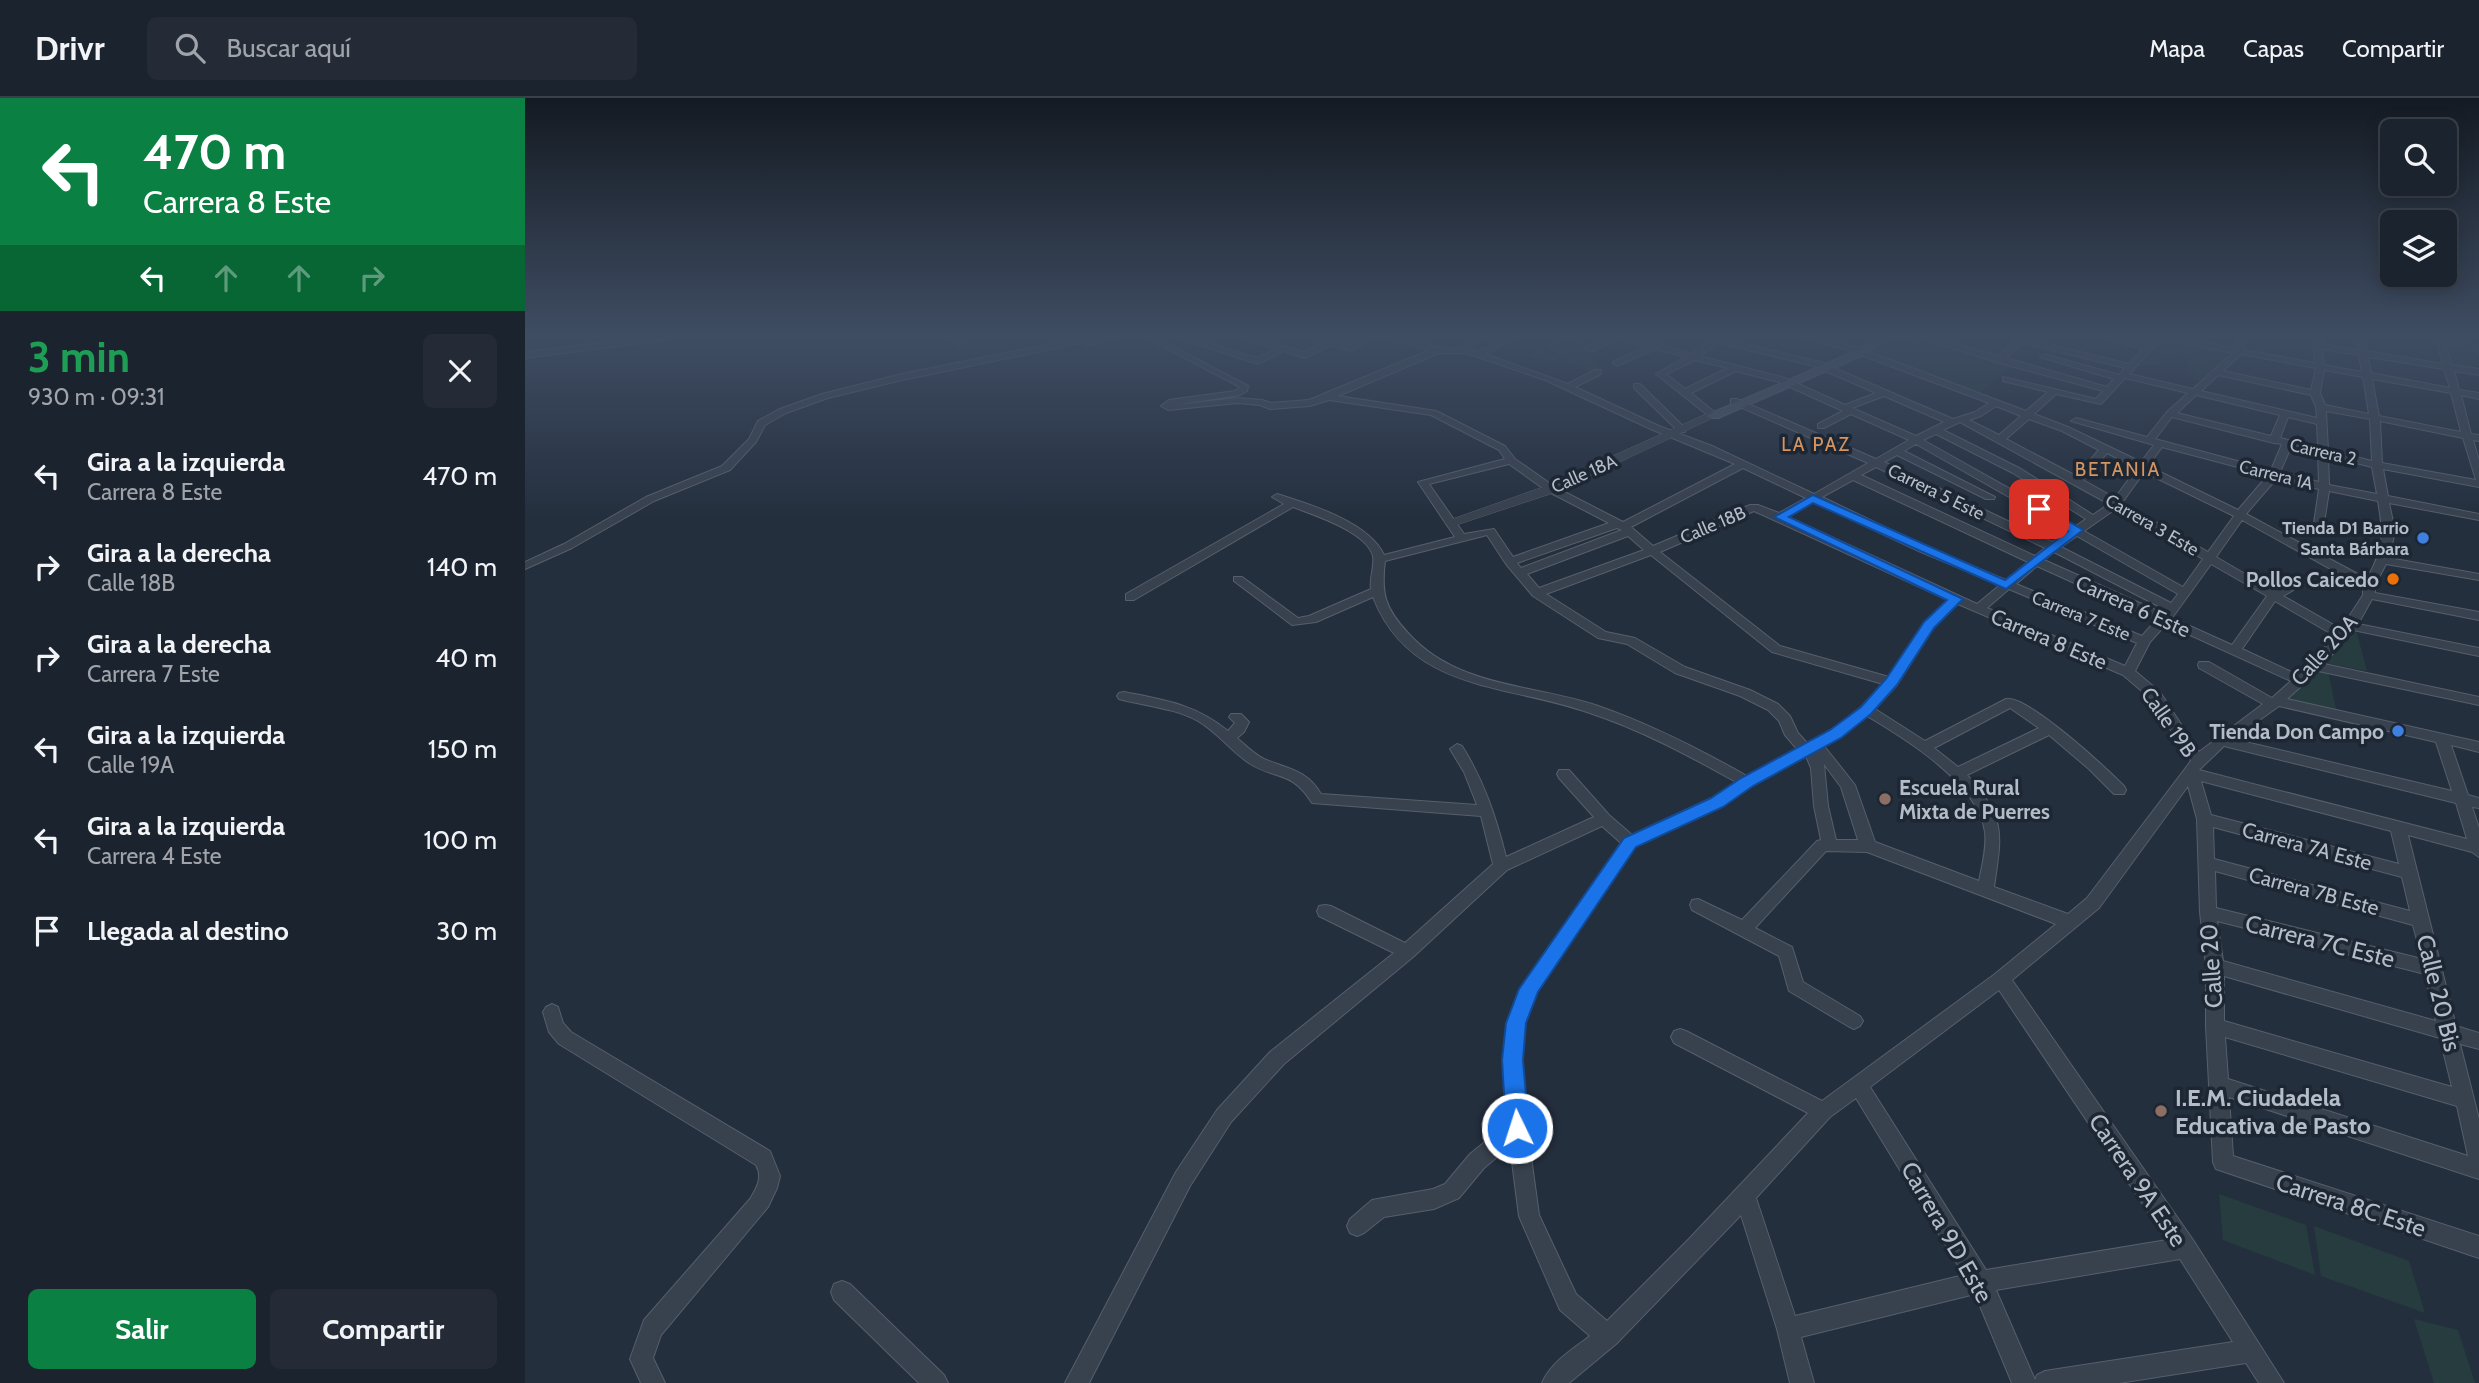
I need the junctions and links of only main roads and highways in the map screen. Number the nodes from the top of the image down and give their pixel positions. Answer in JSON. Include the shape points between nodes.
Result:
{"nodes":[{"id":1,"x":1751,"y":397,"type":"edge"},
{"id":2,"x":1713,"y":415,"type":"road end"}],
"edges":[{"from":1,"to":2,"type":"main road","name":"Calle 18A"}]}
